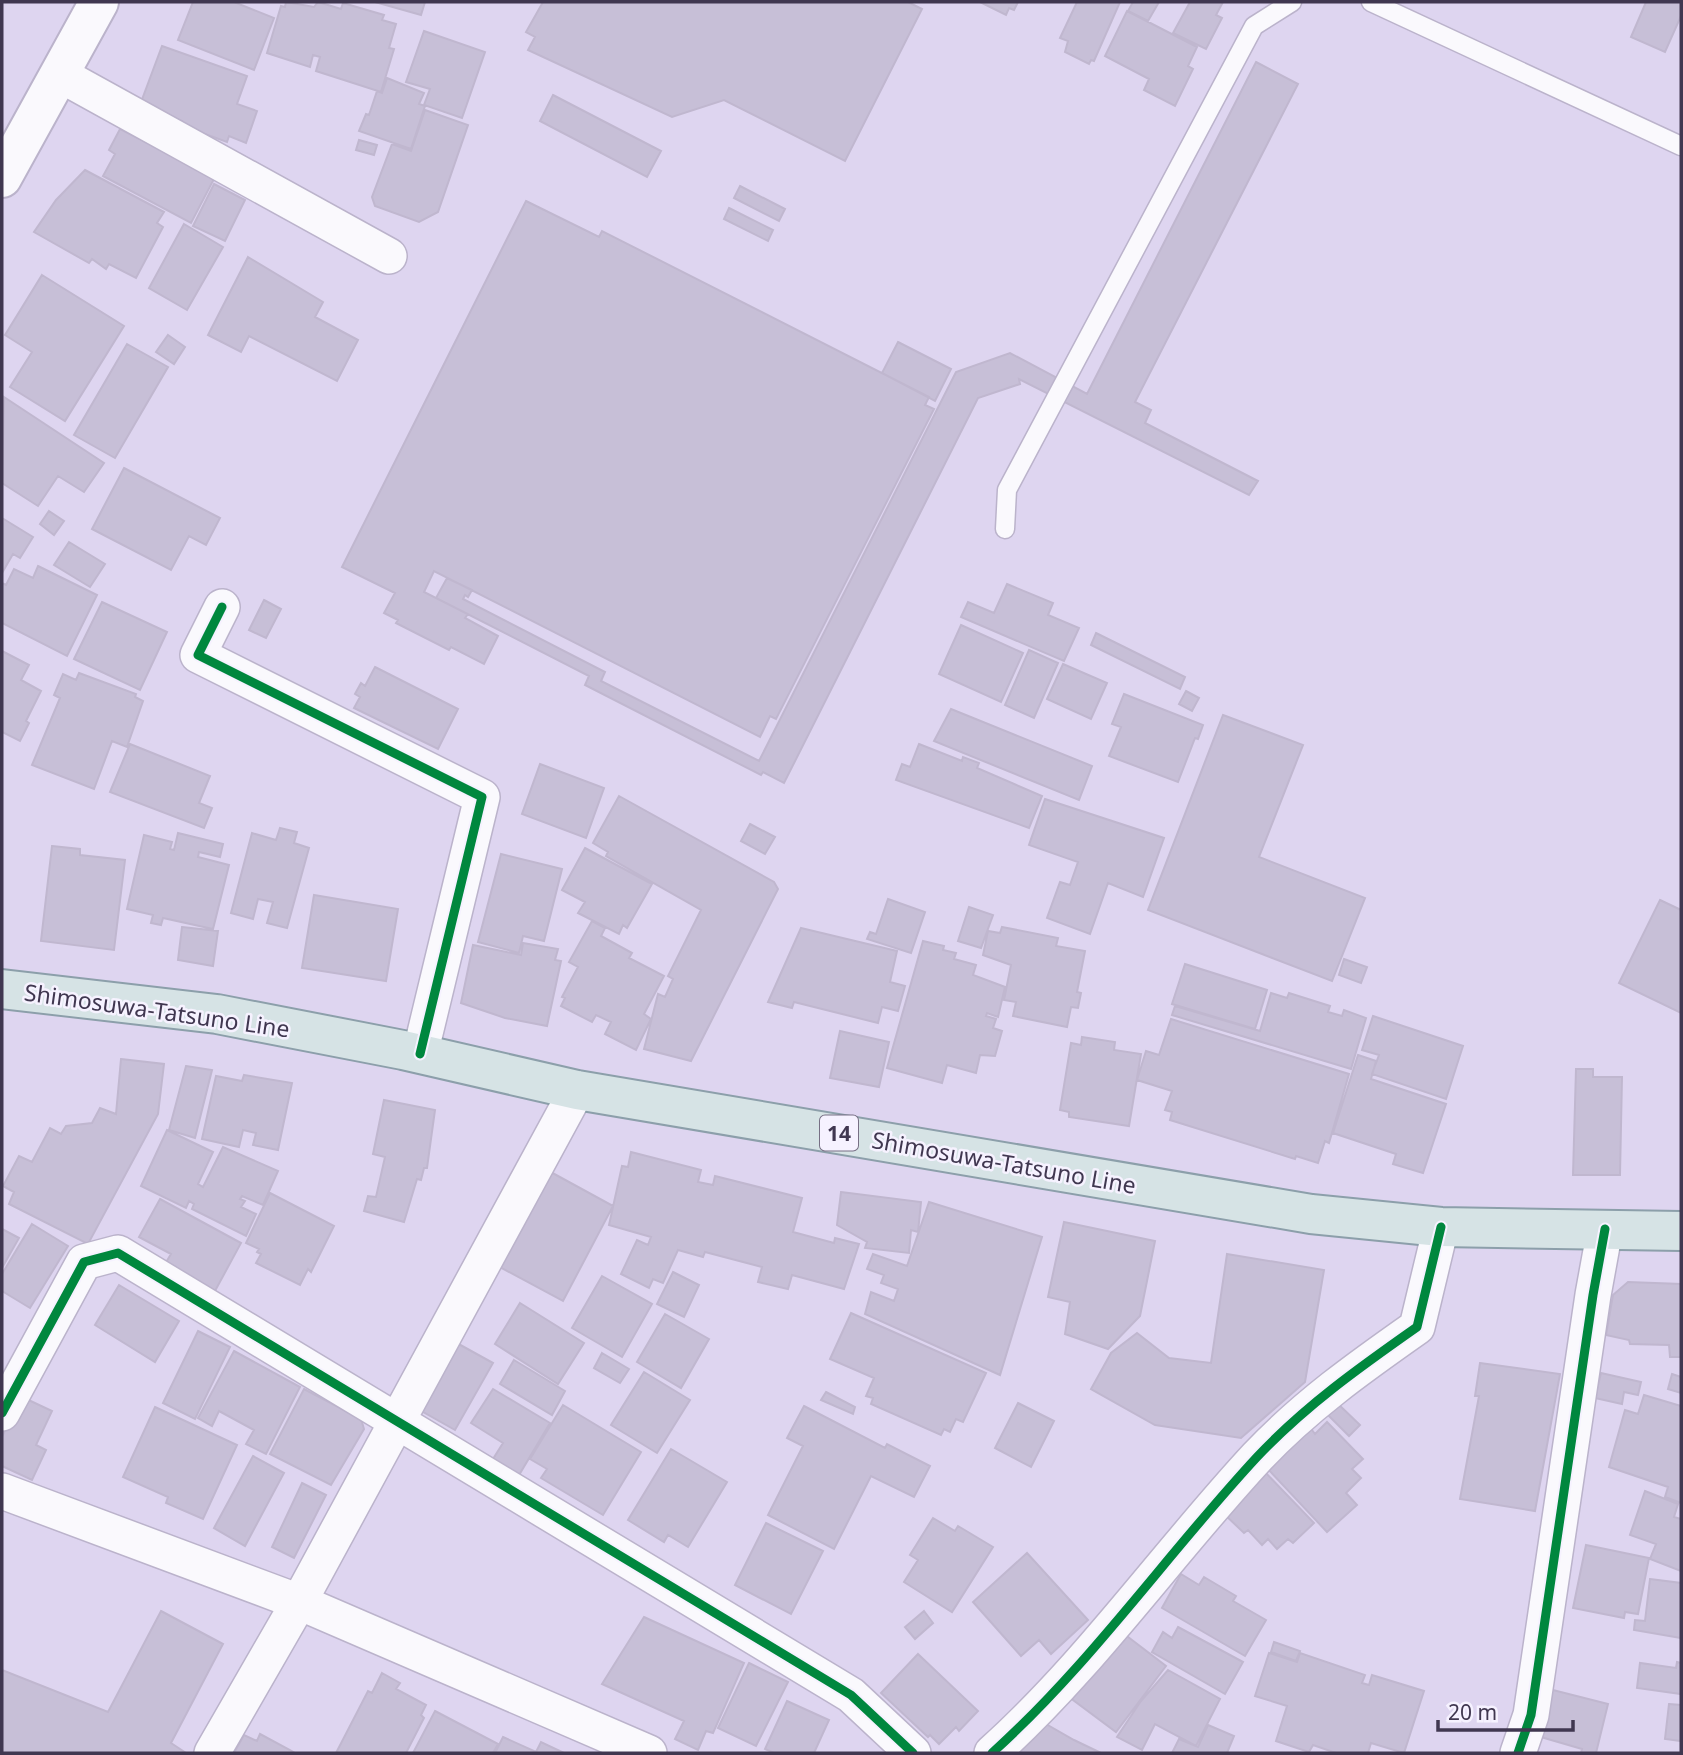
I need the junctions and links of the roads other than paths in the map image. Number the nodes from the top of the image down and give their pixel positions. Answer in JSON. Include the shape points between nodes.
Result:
{"nodes":[{"id":1,"x":99,"y":2,"type":"edge"},
{"id":2,"x":1292,"y":2,"type":"edge"},
{"id":3,"x":1371,"y":2,"type":"edge"},
{"id":4,"x":59,"y":74,"type":"junction"},
{"id":5,"x":1681,"y":146,"type":"edge"},
{"id":6,"x":2,"y":178,"type":"edge"},
{"id":7,"x":389,"y":256,"type":"dead end"},
{"id":8,"x":1005,"y":529,"type":"dead end"},
{"id":9,"x":222,"y":607,"type":"dead end"},
{"id":10,"x":2,"y":989,"type":"edge"},
{"id":11,"x":419,"y":1054,"type":"junction"},
{"id":12,"x":577,"y":1090,"type":"junction"},
{"id":13,"x":1441,"y":1227,"type":"junction"},
{"id":14,"x":1605,"y":1229,"type":"junction"},
{"id":15,"x":1681,"y":1231,"type":"edge"},
{"id":16,"x":2,"y":1413,"type":"edge"},
{"id":17,"x":396,"y":1421,"type":"junction"},
{"id":18,"x":2,"y":1491,"type":"edge"},
{"id":19,"x":299,"y":1602,"type":"junction"},
{"id":20,"x":212,"y":1753,"type":"edge"},
{"id":21,"x":649,"y":1753,"type":"edge"},
{"id":22,"x":913,"y":1753,"type":"edge"},
{"id":23,"x":992,"y":1753,"type":"edge"},
{"id":24,"x":1518,"y":1753,"type":"edge"}],
"edges":[{"from":1,"to":4,"type":"main road"},
{"from":2,"to":8,"type":"lane","via":[[1254,26],[1007,490]]},
{"from":3,"to":5,"type":"lane"},
{"from":4,"to":6,"type":"main road"},
{"from":4,"to":7,"type":"street"},
{"from":9,"to":11,"type":"street","via":[[198,655],[482,797]]},
{"from":10,"to":11,"type":"main road","name":"Shimosuwa-Tatsuno Line","number":"14","via":[[217,1014]]},
{"from":11,"to":12,"type":"main road","name":"Shimosuwa-Tatsuno Line","number":"14"},
{"from":12,"to":13,"type":"main road","name":"Shimosuwa-Tatsuno Line","number":"14","via":[[1311,1214]]},
{"from":12,"to":17,"type":"street"},
{"from":13,"to":14,"type":"main road","name":"Shimosuwa-Tatsuno Line","number":"14"},
{"from":13,"to":23,"type":"street","via":[[1417,1327],[1327,1390],[1258,1456],[1036,1714]]},
{"from":14,"to":15,"type":"main road","name":"Shimosuwa-Tatsuno Line","number":"14"},
{"from":14,"to":24,"type":"street","via":[[1531,1715]]},
{"from":16,"to":17,"type":"street","via":[[84,1262],[118,1253]]},
{"from":17,"to":19,"type":"street"},
{"from":17,"to":22,"type":"street","via":[[851,1695]]},
{"from":18,"to":19,"type":"street"},
{"from":19,"to":20,"type":"street"},
{"from":19,"to":21,"type":"street"}]}
